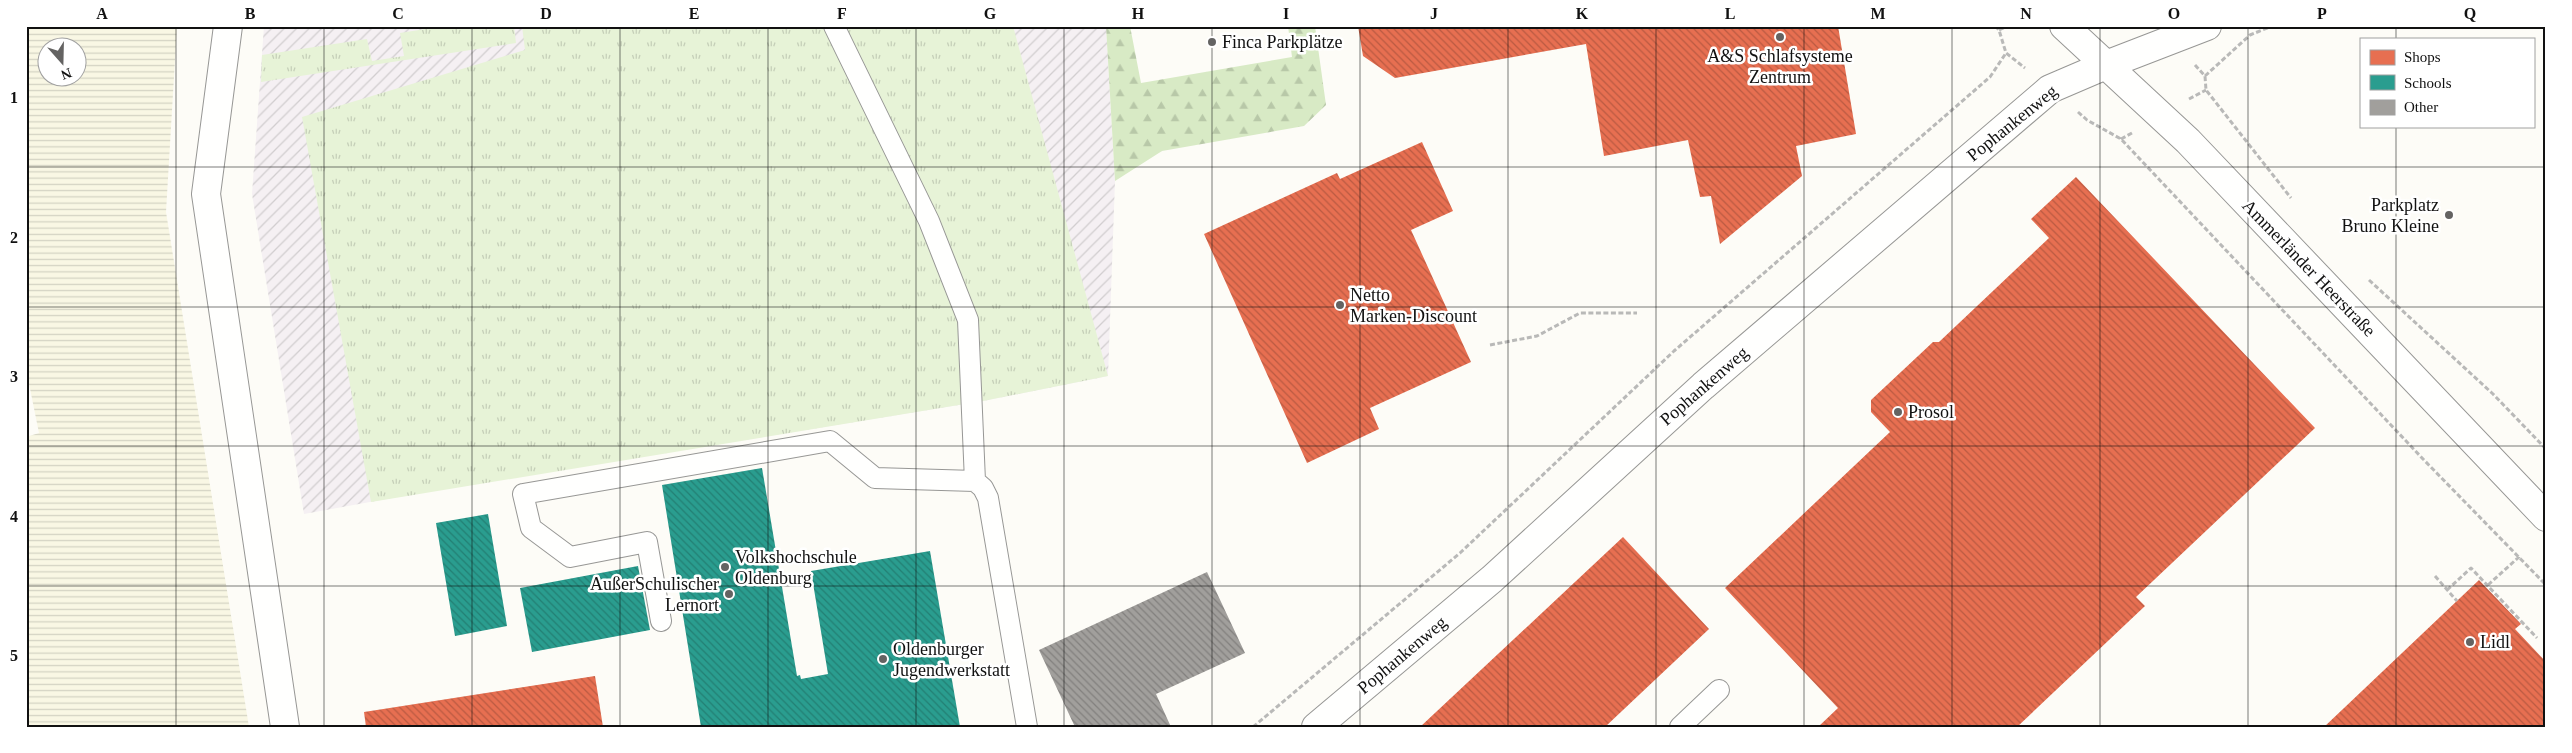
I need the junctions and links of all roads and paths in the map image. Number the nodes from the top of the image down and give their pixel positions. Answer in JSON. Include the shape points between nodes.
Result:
{"nodes":[{"id":1,"x":228,"y":26,"type":"edge"},
{"id":2,"x":834,"y":26,"type":"edge"},
{"id":3,"x":1995,"y":26,"type":"edge"},
{"id":4,"x":2008,"y":26,"type":"edge"},
{"id":5,"x":2064,"y":26,"type":"edge"},
{"id":6,"x":2207,"y":26,"type":"edge"},
{"id":7,"x":2272,"y":26,"type":"edge"},
{"id":8,"x":1999,"y":30,"type":"junction"},
{"id":9,"x":2170,"y":42,"type":"junction"},
{"id":10,"x":2006,"y":53,"type":"junction"},
{"id":11,"x":2106,"y":65,"type":"junction"},
{"id":12,"x":2205,"y":76,"type":"junction"},
{"id":13,"x":2050,"y":89,"type":"junction"},
{"id":14,"x":2295,"y":203,"type":"dead end"},
{"id":15,"x":2362,"y":274,"type":"dead end"},
{"id":16,"x":1637,"y":313,"type":"dead end"},
{"id":17,"x":1490,"y":345,"type":"dead end"},
{"id":18,"x":2546,"y":448,"type":"edge"},
{"id":19,"x":975,"y":481,"type":"junction"},
{"id":20,"x":2546,"y":517,"type":"edge"},
{"id":21,"x":2520,"y":556,"type":"junction"},
{"id":22,"x":2435,"y":576,"type":"dead end"},
{"id":23,"x":2488,"y":585,"type":"junction"},
{"id":24,"x":2546,"y":585,"type":"edge"},
{"id":25,"x":2447,"y":590,"type":"junction"},
{"id":26,"x":2457,"y":601,"type":"dead end"},
{"id":27,"x":661,"y":621,"type":"dead end"},
{"id":28,"x":2537,"y":638,"type":"dead end"},
{"id":29,"x":1719,"y":690,"type":"dead end"},
{"id":30,"x":285,"y":727,"type":"edge"},
{"id":31,"x":1026,"y":727,"type":"edge"},
{"id":32,"x":1253,"y":727,"type":"edge"},
{"id":33,"x":1316,"y":727,"type":"edge"},
{"id":34,"x":1680,"y":727,"type":"edge"}],
"edges":[{"from":1,"to":30,"type":"street","via":[[206,194]]},
{"from":2,"to":19,"type":"lane","via":[[930,221],[968,320]]},
{"from":3,"to":8,"type":"path"},
{"from":4,"to":8,"type":"path"},
{"from":5,"to":11,"type":"street","name":"Ammerländer Heerstraße"},
{"from":6,"to":9,"type":"street","name":"Pophankenweg"},
{"from":7,"to":12,"type":"path","via":[[2250,35]]},
{"from":8,"to":10,"type":"path"},
{"from":9,"to":11,"type":"street","name":"Pophankenweg"},
{"from":9,"to":12,"type":"path"},
{"from":10,"to":13,"type":"path"},
{"from":10,"to":32,"type":"path","via":[[1990,77],[1674,351],[1476,539]]},
{"from":11,"to":13,"type":"street","name":"Pophankenweg"},
{"from":11,"to":20,"type":"street","name":"Ammerländer Heerstraße","via":[[2188,142]]},
{"from":12,"to":14,"type":"path","via":[[2206,90]]},
{"from":13,"to":21,"type":"path","via":[[2087,120],[2121,139],[2423,459]]},
{"from":13,"to":33,"type":"street","name":"Pophankenweg","via":[[1703,386],[1492,579]]},
{"from":15,"to":18,"type":"path","via":[[2493,394]]},
{"from":16,"to":17,"type":"path","via":[[1580,313],[1537,336]]},
{"from":19,"to":27,"type":"lane","via":[[875,478],[830,441],[523,494],[531,528],[570,557],[647,542]]},
{"from":19,"to":31,"type":"lane","via":[[988,498]]},
{"from":21,"to":23,"type":"path"},
{"from":21,"to":24,"type":"path"},
{"from":22,"to":25,"type":"path"},
{"from":23,"to":25,"type":"path","via":[[2471,568]]},
{"from":23,"to":28,"type":"path"},
{"from":25,"to":26,"type":"path"},
{"from":29,"to":34,"type":"lane"}]}
